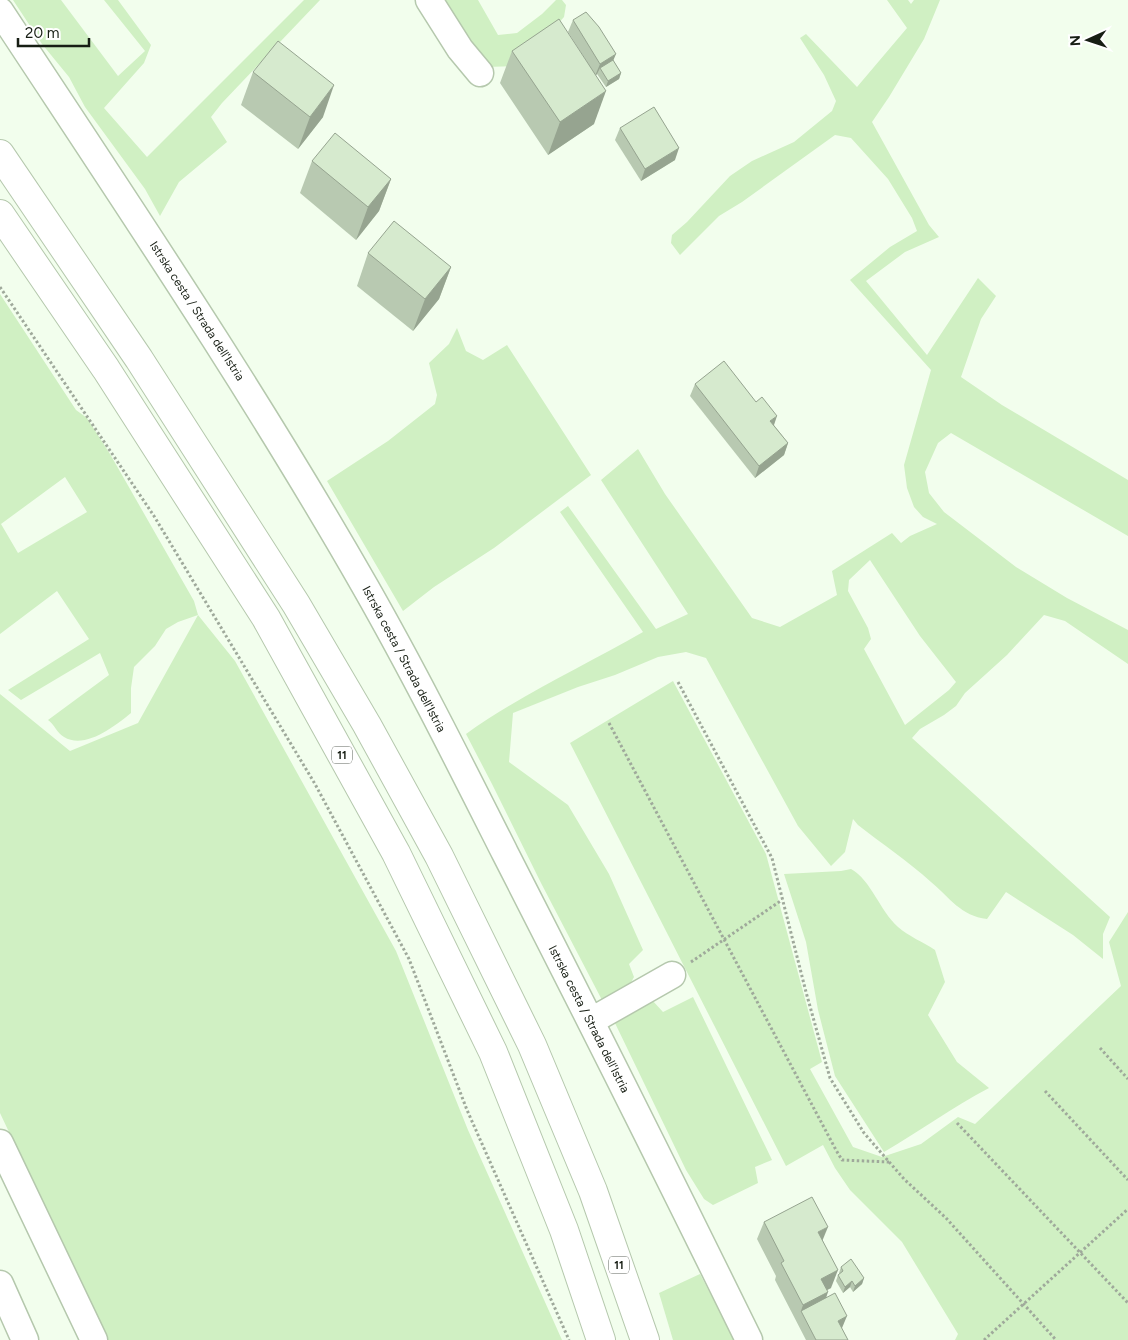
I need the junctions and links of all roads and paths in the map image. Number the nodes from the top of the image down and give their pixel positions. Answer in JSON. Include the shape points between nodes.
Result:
{"nodes":[{"id":1,"x":429,"y":0,"type":"edge"},
{"id":2,"x":0,"y":11,"type":"edge"},
{"id":3,"x":480,"y":73,"type":"dead end"},
{"id":4,"x":0,"y":154,"type":"edge"},
{"id":5,"x":0,"y":214,"type":"edge"},
{"id":6,"x":0,"y":287,"type":"edge"},
{"id":7,"x":678,"y":682,"type":"dead end"},
{"id":8,"x":610,"y":723,"type":"dead end"},
{"id":9,"x":782,"y":900,"type":"junction"},
{"id":10,"x":724,"y":939,"type":"junction"},
{"id":11,"x":672,"y":975,"type":"joint"},
{"id":12,"x":591,"y":1021,"type":"junction"},
{"id":13,"x":1100,"y":1048,"type":"dead end"},
{"id":14,"x":1128,"y":1079,"type":"edge"},
{"id":15,"x":1045,"y":1091,"type":"dead end"},
{"id":16,"x":957,"y":1123,"type":"dead end"},
{"id":17,"x":0,"y":1143,"type":"edge"},
{"id":18,"x":890,"y":1162,"type":"junction"},
{"id":19,"x":1128,"y":1180,"type":"edge"},
{"id":20,"x":1128,"y":1209,"type":"edge"},
{"id":21,"x":1080,"y":1253,"type":"junction"},
{"id":22,"x":0,"y":1284,"type":"edge"},
{"id":23,"x":1128,"y":1303,"type":"edge"},
{"id":24,"x":1024,"y":1304,"type":"junction"},
{"id":25,"x":25,"y":1340,"type":"edge"},
{"id":26,"x":94,"y":1340,"type":"edge"},
{"id":27,"x":569,"y":1340,"type":"edge"},
{"id":28,"x":601,"y":1340,"type":"edge"},
{"id":29,"x":645,"y":1340,"type":"edge"},
{"id":30,"x":750,"y":1340,"type":"edge"},
{"id":31,"x":984,"y":1340,"type":"edge"},
{"id":32,"x":1056,"y":1340,"type":"edge"}],
"edges":[{"from":1,"to":3,"type":"street","via":[[460,50]]},
{"from":2,"to":12,"type":"street","name":"Istrska cesta / Strada dell'Istria","via":[[220,345],[325,517],[390,630]]},
{"from":4,"to":29,"type":"highway","number":"11","via":[[139,359],[290,596],[367,725],[439,856],[532,1045],[593,1191]]},
{"from":5,"to":28,"type":"highway","number":"11","via":[[106,369],[266,618],[396,853],[493,1052],[564,1230]]},
{"from":6,"to":27,"type":"path","via":[[154,516],[316,784],[409,959],[467,1110]]},
{"from":7,"to":9,"type":"path","via":[[772,858]]},
{"from":8,"to":10,"type":"path"},
{"from":9,"to":10,"type":"path"},
{"from":9,"to":18,"type":"path","via":[[830,1078],[864,1134]]},
{"from":10,"to":11,"type":"path"},
{"from":10,"to":18,"type":"path","via":[[842,1160]]},
{"from":11,"to":12,"type":"street"},
{"from":12,"to":30,"type":"street","name":"Istrska cesta / Strada dell'Istria"},
{"from":13,"to":14,"type":"path"},
{"from":15,"to":19,"type":"path"},
{"from":16,"to":21,"type":"path"},
{"from":17,"to":26,"type":"street"},
{"from":18,"to":24,"type":"path"},
{"from":20,"to":21,"type":"path"},
{"from":21,"to":23,"type":"path"},
{"from":21,"to":24,"type":"path"},
{"from":22,"to":25,"type":"street"},
{"from":24,"to":31,"type":"path"},
{"from":24,"to":32,"type":"path"}]}
